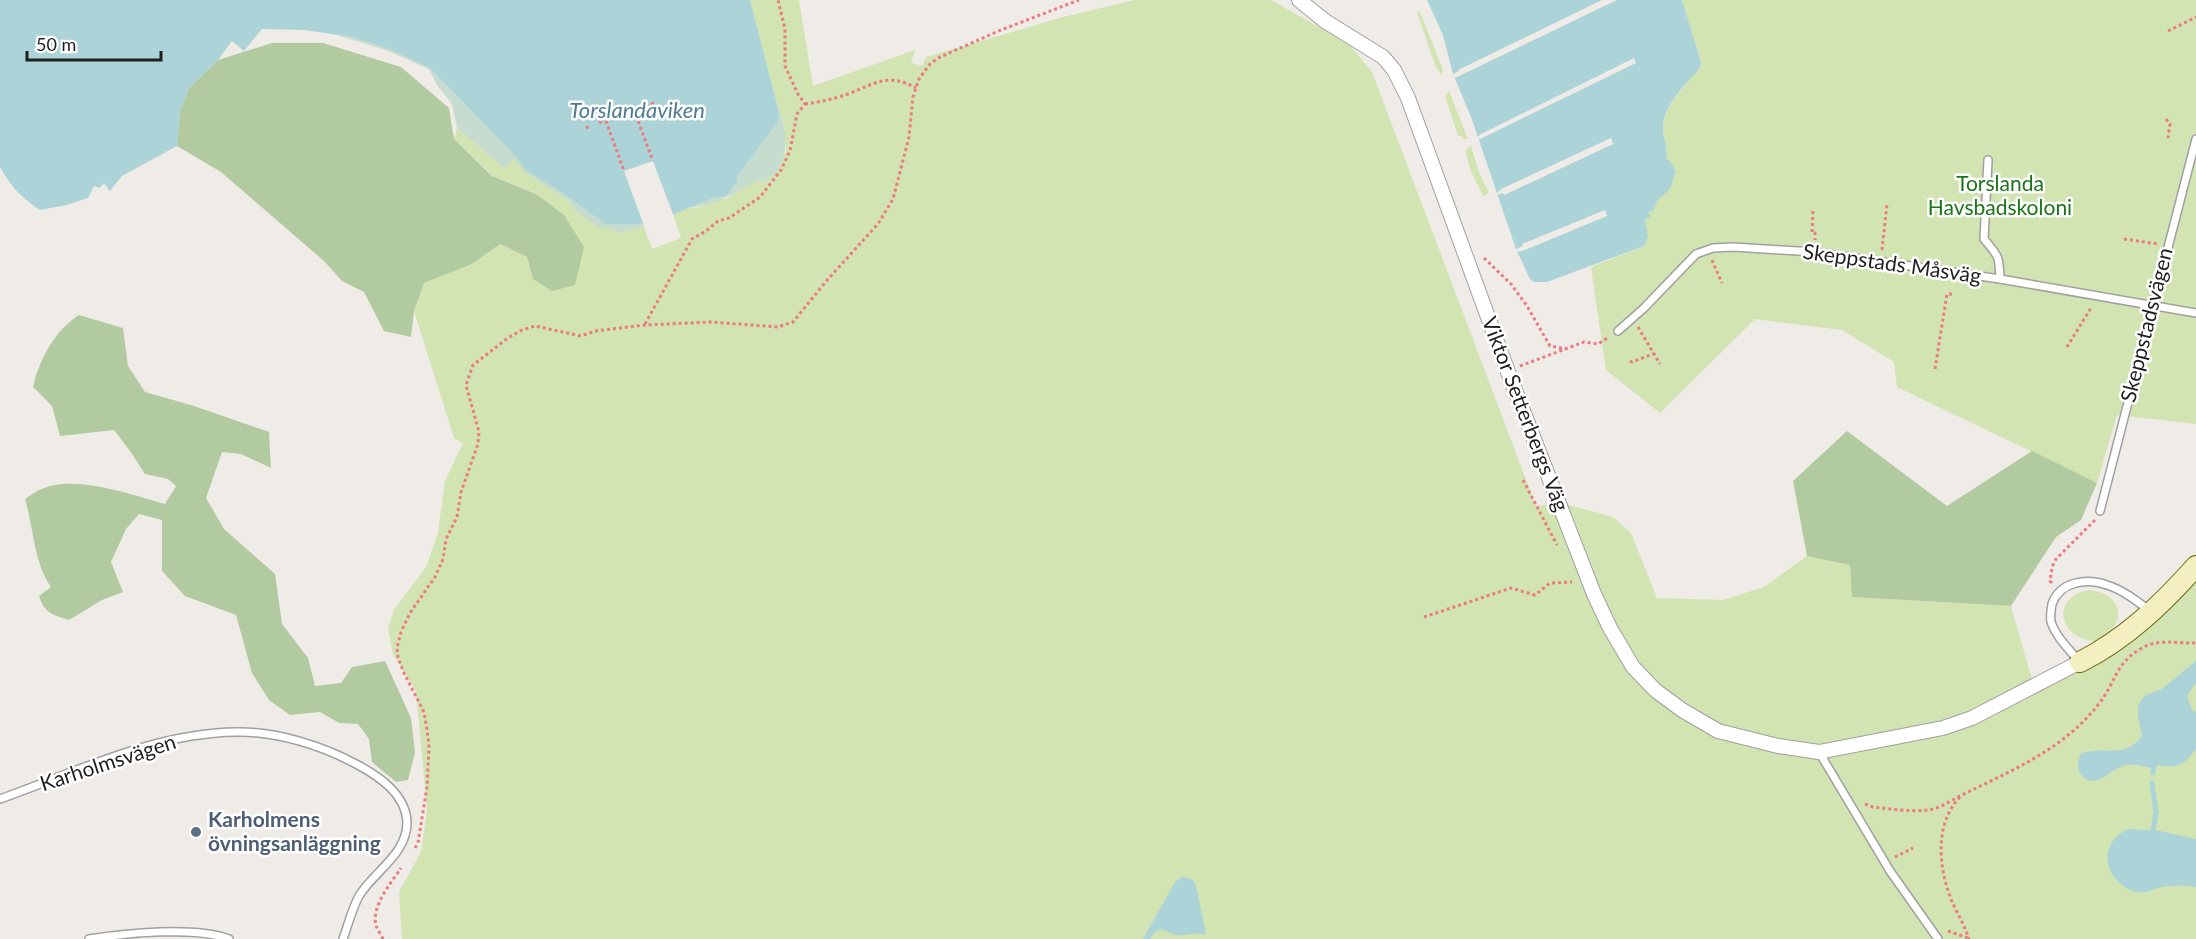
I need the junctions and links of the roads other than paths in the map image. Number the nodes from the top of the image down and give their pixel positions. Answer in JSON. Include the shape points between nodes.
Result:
{"nodes":[{"id":1,"x":1299,"y":0,"type":"edge"},
{"id":2,"x":2196,"y":138,"type":"edge"},
{"id":3,"x":1988,"y":160,"type":"dead end"},
{"id":4,"x":2000,"y":279,"type":"junction"},
{"id":5,"x":2154,"y":305,"type":"junction"},
{"id":6,"x":2196,"y":313,"type":"edge"},
{"id":7,"x":1618,"y":331,"type":"road end"},
{"id":8,"x":2100,"y":511,"type":"road end"},
{"id":9,"x":2196,"y":566,"type":"edge"},
{"id":10,"x":2152,"y":613,"type":"junction"},
{"id":11,"x":2080,"y":662,"type":"junction"},
{"id":12,"x":1819,"y":752,"type":"junction"},
{"id":13,"x":0,"y":799,"type":"edge"},
{"id":14,"x":89,"y":939,"type":"edge"},
{"id":15,"x":229,"y":939,"type":"edge"},
{"id":16,"x":343,"y":939,"type":"edge"},
{"id":17,"x":1938,"y":939,"type":"edge"}],
"edges":[{"from":1,"to":12,"type":"street","name":"Viktor Setterbergs Väg","via":[[1383,57],[1394,70],[1408,98],[1592,587],[1633,667],[1654,690],[1718,731]]},
{"from":2,"to":5,"type":"lane","name":"Skeppstadsvägen"},
{"from":3,"to":4,"type":"lane","via":[[1984,239],[1999,258]]},
{"from":4,"to":5,"type":"lane","name":"Skeppstads Måsväg"},
{"from":4,"to":7,"type":"lane","name":"Skeppstads Måsväg","via":[[1814,252],[1753,247],[1708,250],[1687,262]]},
{"from":5,"to":6,"type":"lane","name":"Skeppstads Måsväg"},
{"from":5,"to":8,"type":"lane","name":"Skeppstadsvägen"},
{"from":9,"to":10,"type":"street"},
{"from":10,"to":11,"type":"street"},
{"from":10,"to":11,"type":"lane","via":[[2107,585],[2077,582],[2060,591],[2051,607],[2051,621],[2058,637]]},
{"from":11,"to":12,"type":"street","name":"Viktor Setterbergs Väg","via":[[1972,718],[1943,728]]},
{"from":12,"to":17,"type":"lane","via":[[1885,862]]},
{"from":13,"to":16,"type":"lane","name":"Karholmsvägen","via":[[147,746],[206,734],[260,734],[346,759],[391,787],[404,805],[407,822],[398,852],[358,898]]},
{"from":14,"to":15,"type":"lane","via":[[186,932]]}]}
